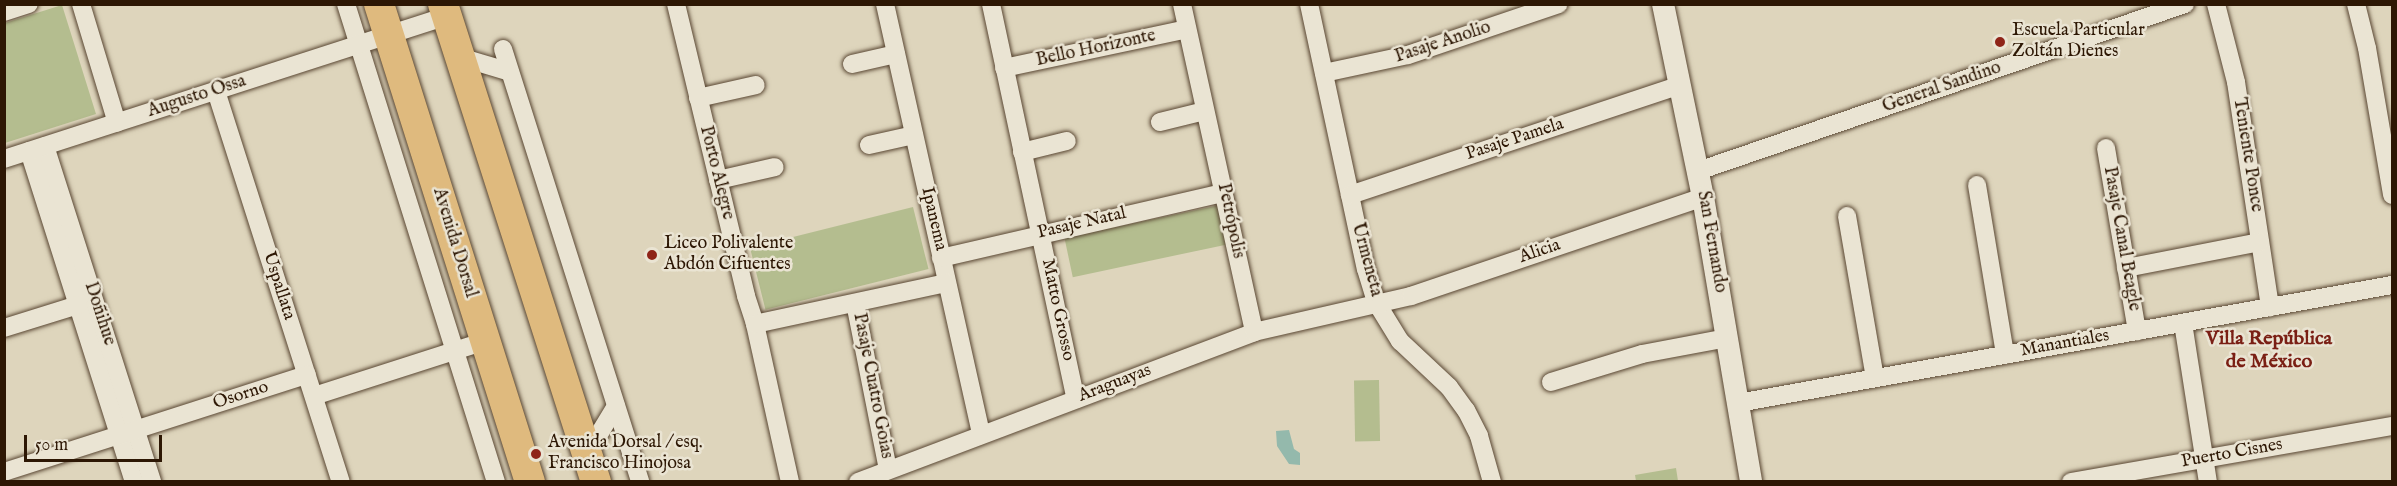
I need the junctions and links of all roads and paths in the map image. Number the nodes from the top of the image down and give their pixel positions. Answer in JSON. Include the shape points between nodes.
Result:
{"nodes":[{"id":1,"x":29,"y":4,"type":"edge"},
{"id":2,"x":81,"y":4,"type":"edge"},
{"id":3,"x":346,"y":4,"type":"edge"},
{"id":4,"x":379,"y":4,"type":"edge"},
{"id":5,"x":676,"y":4,"type":"edge"},
{"id":6,"x":885,"y":4,"type":"edge"},
{"id":7,"x":991,"y":4,"type":"edge"},
{"id":8,"x":1182,"y":4,"type":"edge"},
{"id":9,"x":1309,"y":4,"type":"edge"},
{"id":10,"x":1559,"y":4,"type":"edge"},
{"id":11,"x":1663,"y":4,"type":"edge"},
{"id":12,"x":2185,"y":4,"type":"edge"},
{"id":13,"x":2216,"y":4,"type":"edge"},
{"id":14,"x":2356,"y":4,"type":"edge"},
{"id":15,"x":445,"y":10,"type":"edge"},
{"id":16,"x":4,"y":12,"type":"edge"},
{"id":17,"x":1187,"y":29,"type":"junction"},
{"id":18,"x":389,"y":36,"type":"junction"},
{"id":19,"x":359,"y":46,"type":"junction"},
{"id":20,"x":503,"y":50,"type":"dead end"},
{"id":21,"x":896,"y":54,"type":"junction"},
{"id":22,"x":460,"y":57,"type":"junction"},
{"id":23,"x":852,"y":64,"type":"dead end"},
{"id":24,"x":1004,"y":68,"type":"junction"},
{"id":25,"x":510,"y":72,"type":"junction"},
{"id":26,"x":1324,"y":73,"type":"junction"},
{"id":27,"x":756,"y":85,"type":"dead end"},
{"id":28,"x":1680,"y":85,"type":"junction"},
{"id":29,"x":216,"y":91,"type":"junction"},
{"id":30,"x":698,"y":98,"type":"junction"},
{"id":31,"x":1205,"y":111,"type":"junction"},
{"id":32,"x":1160,"y":122,"type":"dead end"},
{"id":33,"x":117,"y":123,"type":"junction"},
{"id":34,"x":914,"y":135,"type":"junction"},
{"id":35,"x":1067,"y":141,"type":"dead end"},
{"id":36,"x":869,"y":145,"type":"dead end"},
{"id":37,"x":37,"y":148,"type":"junction"},
{"id":38,"x":2106,"y":148,"type":"dead end"},
{"id":39,"x":1022,"y":152,"type":"junction"},
{"id":40,"x":4,"y":159,"type":"edge"},
{"id":41,"x":775,"y":167,"type":"dead end"},
{"id":42,"x":1698,"y":171,"type":"junction"},
{"id":43,"x":718,"y":180,"type":"junction"},
{"id":44,"x":1977,"y":185,"type":"dead end"},
{"id":45,"x":1223,"y":193,"type":"junction"},
{"id":46,"x":1350,"y":195,"type":"junction"},
{"id":47,"x":2392,"y":195,"type":"edge"},
{"id":48,"x":1703,"y":197,"type":"junction"},
{"id":49,"x":1847,"y":216,"type":"dead end"},
{"id":50,"x":1040,"y":233,"type":"junction"},
{"id":51,"x":2260,"y":242,"type":"junction"},
{"id":52,"x":941,"y":258,"type":"junction"},
{"id":53,"x":2126,"y":268,"type":"junction"},
{"id":54,"x":947,"y":283,"type":"junction"},
{"id":55,"x":2392,"y":285,"type":"edge"},
{"id":56,"x":1376,"y":302,"type":"junction"},
{"id":57,"x":855,"y":303,"type":"junction"},
{"id":58,"x":78,"y":305,"type":"junction"},
{"id":59,"x":2270,"y":307,"type":"junction"},
{"id":60,"x":2183,"y":322,"type":"junction"},
{"id":61,"x":755,"y":324,"type":"junction"},
{"id":62,"x":4,"y":328,"type":"edge"},
{"id":63,"x":2137,"y":331,"type":"junction"},
{"id":64,"x":1254,"y":332,"type":"junction"},
{"id":65,"x":1727,"y":338,"type":"junction"},
{"id":66,"x":485,"y":341,"type":"junction"},
{"id":67,"x":455,"y":351,"type":"junction"},
{"id":68,"x":2005,"y":355,"type":"junction"},
{"id":69,"x":307,"y":375,"type":"junction"},
{"id":70,"x":1875,"y":378,"type":"junction"},
{"id":71,"x":1551,"y":382,"type":"dead end"},
{"id":72,"x":314,"y":396,"type":"junction"},
{"id":73,"x":1076,"y":399,"type":"junction"},
{"id":74,"x":1738,"y":403,"type":"junction"},
{"id":75,"x":616,"y":406,"type":"junction"},
{"id":76,"x":2392,"y":426,"type":"edge"},
{"id":77,"x":127,"y":433,"type":"junction"},
{"id":78,"x":981,"y":434,"type":"junction"},
{"id":79,"x":2204,"y":459,"type":"junction"},
{"id":80,"x":591,"y":468,"type":"edge"},
{"id":81,"x":888,"y":470,"type":"junction"},
{"id":82,"x":4,"y":472,"type":"edge"},
{"id":83,"x":134,"y":482,"type":"edge"},
{"id":84,"x":152,"y":482,"type":"edge"},
{"id":85,"x":341,"y":482,"type":"edge"},
{"id":86,"x":496,"y":482,"type":"edge"},
{"id":87,"x":530,"y":482,"type":"edge"},
{"id":88,"x":640,"y":482,"type":"edge"},
{"id":89,"x":790,"y":482,"type":"edge"},
{"id":90,"x":858,"y":482,"type":"edge"},
{"id":91,"x":1492,"y":482,"type":"edge"},
{"id":92,"x":1751,"y":482,"type":"edge"},
{"id":93,"x":2071,"y":482,"type":"edge"},
{"id":94,"x":2208,"y":482,"type":"edge"}],
"edges":[{"from":1,"to":16,"type":"street"},
{"from":2,"to":33,"type":"street"},
{"from":3,"to":19,"type":"street","name":"Avenida Dorsal"},
{"from":4,"to":18,"type":"main road","name":"Avenida Dorsal"},
{"from":5,"to":30,"type":"street","name":"Porto Alegre"},
{"from":6,"to":21,"type":"street","name":"Ipanema"},
{"from":7,"to":24,"type":"street","name":"Matto Grosso"},
{"from":8,"to":17,"type":"street","name":"Petrópolis"},
{"from":9,"to":26,"type":"street","name":"Urmeneta"},
{"from":10,"to":26,"type":"street","name":"Pasaje Anolio","via":[[1408,55]]},
{"from":11,"to":28,"type":"street","name":"San Fernando"},
{"from":12,"to":42,"type":"street","name":"General Sandino"},
{"from":13,"to":51,"type":"street","name":"Teniente Ponce","via":[[2236,82]]},
{"from":14,"to":47,"type":"street"},
{"from":15,"to":18,"type":"street","name":"Augusto Ossa"},
{"from":15,"to":22,"type":"main road"},
{"from":17,"to":24,"type":"street","name":"Bello Horizonte"},
{"from":17,"to":31,"type":"street","name":"Petrópolis"},
{"from":18,"to":19,"type":"street","name":"Augusto Ossa"},
{"from":18,"to":66,"type":"main road","name":"Avenida Dorsal"},
{"from":19,"to":29,"type":"street","name":"Augusto Ossa"},
{"from":19,"to":67,"type":"street","name":"Avenida Dorsal"},
{"from":20,"to":25,"type":"street"},
{"from":21,"to":23,"type":"street"},
{"from":21,"to":34,"type":"street","name":"Ipanema"},
{"from":22,"to":25,"type":"street"},
{"from":22,"to":80,"type":"main road"},
{"from":24,"to":39,"type":"street","name":"Matto Grosso"},
{"from":25,"to":75,"type":"street"},
{"from":26,"to":46,"type":"street","name":"Urmeneta"},
{"from":27,"to":30,"type":"street"},
{"from":28,"to":42,"type":"street","name":"San Fernando"},
{"from":28,"to":46,"type":"street","name":"Pasaje Pamela"},
{"from":29,"to":33,"type":"street","name":"Augusto Ossa"},
{"from":29,"to":69,"type":"street","name":"Uspallata"},
{"from":30,"to":43,"type":"street","name":"Porto Alegre"},
{"from":31,"to":32,"type":"street"},
{"from":31,"to":45,"type":"street","name":"Petrópolis"},
{"from":33,"to":37,"type":"street","name":"Augusto Ossa"},
{"from":34,"to":36,"type":"street"},
{"from":34,"to":52,"type":"street","name":"Ipanema"},
{"from":35,"to":39,"type":"street"},
{"from":37,"to":40,"type":"street","name":"Augusto Ossa"},
{"from":37,"to":58,"type":"street","name":"Doñihue"},
{"from":37,"to":77,"type":"street","name":"Doñihue"},
{"from":38,"to":53,"type":"street","name":"Pasaje Canal Beagle"},
{"from":39,"to":50,"type":"street","name":"Matto Grosso"},
{"from":41,"to":43,"type":"street"},
{"from":42,"to":48,"type":"street","name":"San Fernando"},
{"from":43,"to":61,"type":"street","name":"Porto Alegre"},
{"from":44,"to":68,"type":"street"},
{"from":45,"to":50,"type":"street","name":"Pasaje Natal"},
{"from":45,"to":64,"type":"street","name":"Petrópolis"},
{"from":46,"to":56,"type":"street","name":"Urmeneta"},
{"from":48,"to":56,"type":"street","name":"Alicia","via":[[1411,296]]},
{"from":48,"to":65,"type":"street","name":"San Fernando"},
{"from":49,"to":70,"type":"street"},
{"from":50,"to":52,"type":"street","name":"Pasaje Natal"},
{"from":50,"to":73,"type":"street","name":"Matto Grosso"},
{"from":51,"to":53,"type":"street"},
{"from":51,"to":59,"type":"street","name":"Teniente Ponce"},
{"from":52,"to":54,"type":"street","name":"Ipanema"},
{"from":53,"to":63,"type":"street","name":"Pasaje Canal Beagle"},
{"from":54,"to":57,"type":"street"},
{"from":54,"to":78,"type":"street","name":"Ipanema"},
{"from":55,"to":59,"type":"street","name":"Manantiales"},
{"from":56,"to":64,"type":"street","name":"Araguayas"},
{"from":56,"to":91,"type":"street","name":"Urmeneta","via":[[1400,341],[1449,387],[1466,410],[1479,436]]},
{"from":57,"to":61,"type":"street"},
{"from":57,"to":81,"type":"street","name":"Pasaje Cuatro Goias"},
{"from":58,"to":62,"type":"street"},
{"from":58,"to":77,"type":"street","name":"Doñihue"},
{"from":59,"to":60,"type":"street","name":"Manantiales"},
{"from":60,"to":63,"type":"street","name":"Manantiales"},
{"from":60,"to":79,"type":"street"},
{"from":61,"to":89,"type":"street","name":"Porto Alegre"},
{"from":63,"to":68,"type":"street","name":"Manantiales"},
{"from":64,"to":73,"type":"street","name":"Araguayas"},
{"from":65,"to":71,"type":"street","via":[[1642,354]]},
{"from":65,"to":74,"type":"street","name":"San Fernando"},
{"from":66,"to":67,"type":"street"},
{"from":66,"to":87,"type":"main road","name":"Avenida Dorsal"},
{"from":67,"to":72,"type":"street"},
{"from":67,"to":86,"type":"street","name":"Avenida Dorsal"},
{"from":68,"to":70,"type":"street","name":"Manantiales"},
{"from":69,"to":72,"type":"street","name":"Uspallata"},
{"from":69,"to":77,"type":"street","name":"Osorno"},
{"from":70,"to":74,"type":"street","name":"Manantiales"},
{"from":72,"to":85,"type":"street","name":"Uspallata"},
{"from":73,"to":78,"type":"street","name":"Araguayas"},
{"from":74,"to":92,"type":"street","name":"San Fernando"},
{"from":75,"to":80,"type":"street"},
{"from":75,"to":88,"type":"street"},
{"from":76,"to":79,"type":"street","name":"Puerto Cisnes"},
{"from":77,"to":82,"type":"street","name":"Osorno"},
{"from":77,"to":83,"type":"street","name":"Doñihue"},
{"from":77,"to":84,"type":"street","name":"Doñihue"},
{"from":78,"to":81,"type":"street","name":"Araguayas"},
{"from":79,"to":93,"type":"street","name":"Puerto Cisnes"},
{"from":79,"to":94,"type":"street"},
{"from":81,"to":90,"type":"street","name":"Araguayas"}]}
